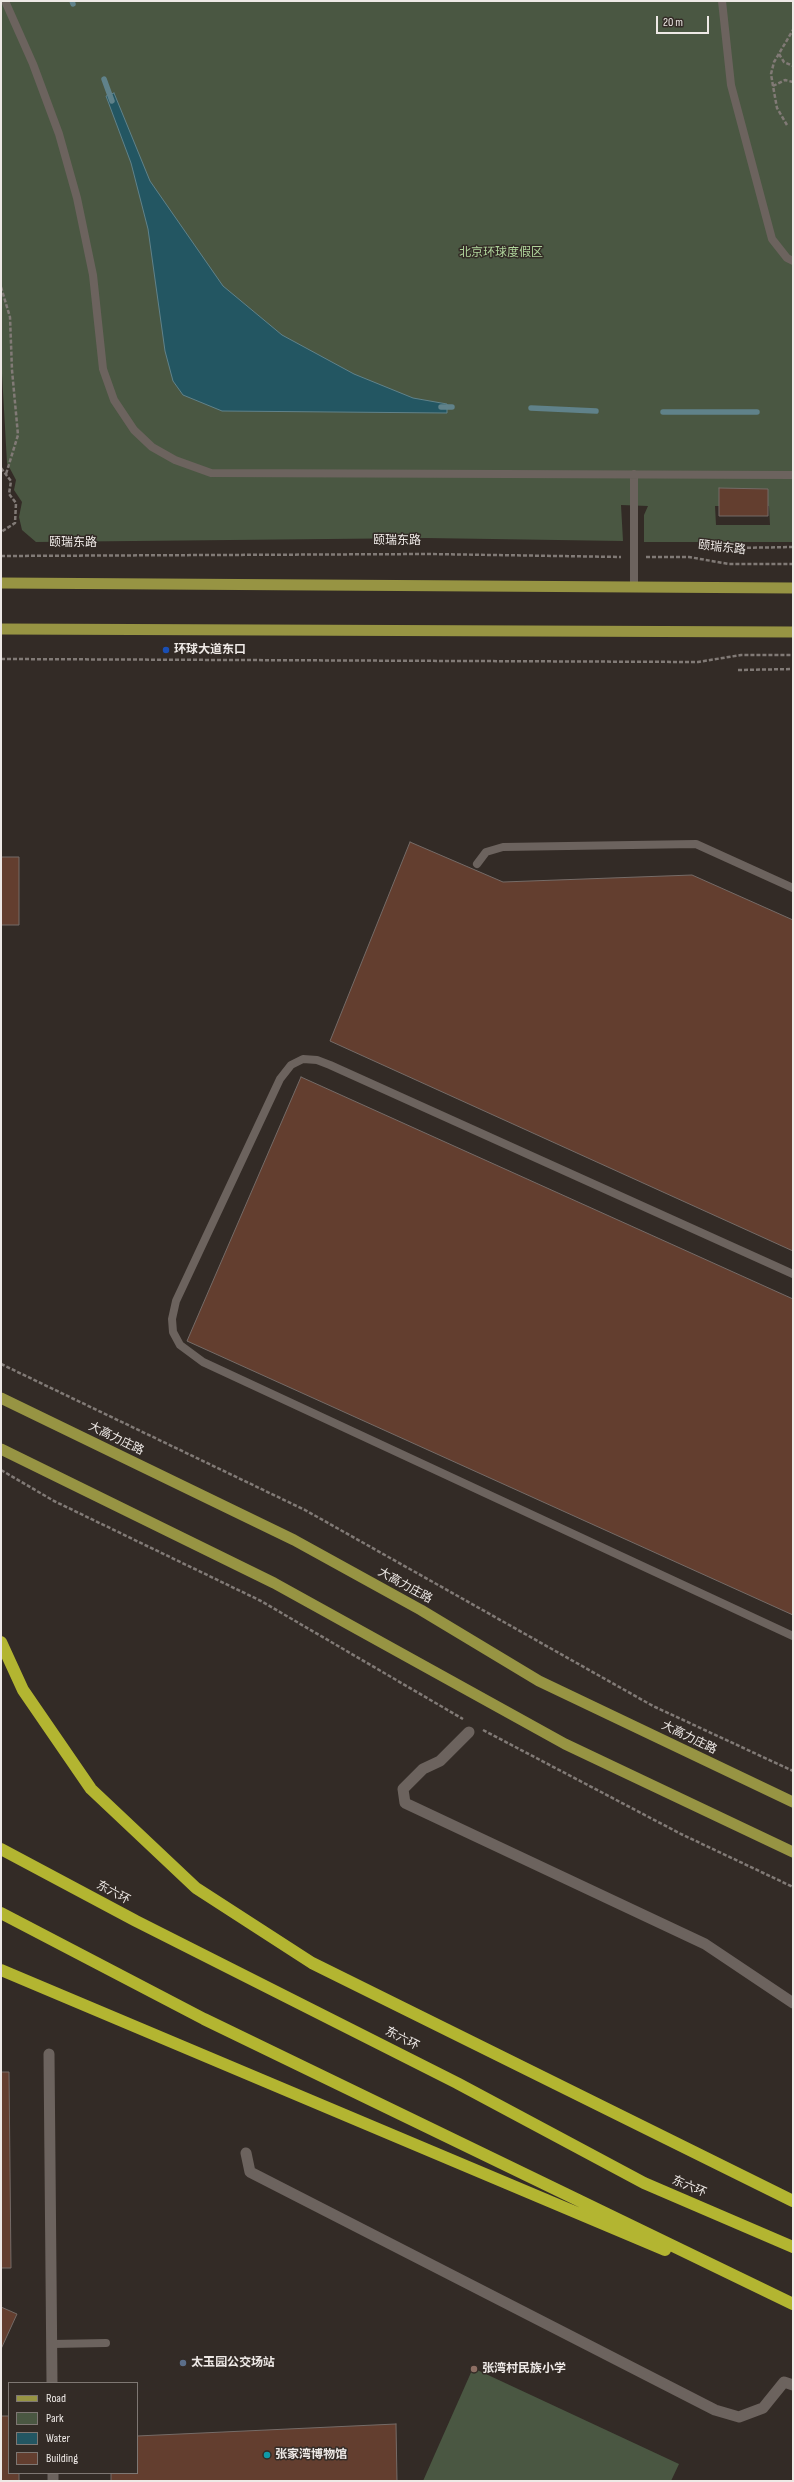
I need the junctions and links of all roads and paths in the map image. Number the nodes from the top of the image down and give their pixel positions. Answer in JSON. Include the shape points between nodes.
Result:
{"nodes":[{"id":1,"x":5,"y":1,"type":"edge"},
{"id":2,"x":722,"y":1,"type":"edge"},
{"id":3,"x":793,"y":30,"type":"edge"},
{"id":4,"x":779,"y":54,"type":"junction"},
{"id":5,"x":793,"y":66,"type":"edge"},
{"id":6,"x":793,"y":82,"type":"edge"},
{"id":7,"x":773,"y":86,"type":"junction"},
{"id":8,"x":787,"y":125,"type":"dead end"},
{"id":9,"x":793,"y":261,"type":"edge"},
{"id":10,"x":1,"y":287,"type":"edge"},
{"id":11,"x":1,"y":468,"type":"edge"},
{"id":12,"x":6,"y":474,"type":"junction"},
{"id":13,"x":634,"y":474,"type":"junction"},
{"id":14,"x":793,"y":475,"type":"edge"},
{"id":15,"x":1,"y":532,"type":"edge"},
{"id":16,"x":793,"y":547,"type":"edge"},
{"id":17,"x":735,"y":548,"type":"dead end"},
{"id":18,"x":1,"y":556,"type":"edge"},
{"id":19,"x":634,"y":557,"type":"junction"},
{"id":20,"x":793,"y":564,"type":"edge"},
{"id":21,"x":1,"y":583,"type":"edge"},
{"id":22,"x":634,"y":587,"type":"junction"},
{"id":23,"x":793,"y":588,"type":"edge"},
{"id":24,"x":1,"y":628,"type":"edge"},
{"id":25,"x":793,"y":632,"type":"edge"},
{"id":26,"x":793,"y":655,"type":"edge"},
{"id":27,"x":1,"y":659,"type":"edge"},
{"id":28,"x":793,"y":669,"type":"edge"},
{"id":29,"x":738,"y":670,"type":"dead end"},
{"id":30,"x":477,"y":864,"type":"dead end"},
{"id":31,"x":793,"y":888,"type":"edge"},
{"id":32,"x":793,"y":1274,"type":"edge"},
{"id":33,"x":1,"y":1364,"type":"edge"},
{"id":34,"x":1,"y":1398,"type":"edge"},
{"id":35,"x":1,"y":1449,"type":"edge"},
{"id":36,"x":1,"y":1470,"type":"edge"},
{"id":37,"x":793,"y":1636,"type":"edge"},
{"id":38,"x":1,"y":1642,"type":"edge"},
{"id":39,"x":466,"y":1720,"type":"dead end"},
{"id":40,"x":480,"y":1728,"type":"dead end"},
{"id":41,"x":469,"y":1732,"type":"dead end"},
{"id":42,"x":793,"y":1771,"type":"edge"},
{"id":43,"x":793,"y":1802,"type":"edge"},
{"id":44,"x":1,"y":1849,"type":"edge"},
{"id":45,"x":793,"y":1852,"type":"edge"},
{"id":46,"x":793,"y":1887,"type":"edge"},
{"id":47,"x":1,"y":1913,"type":"edge"},
{"id":48,"x":1,"y":1970,"type":"edge"},
{"id":49,"x":793,"y":2003,"type":"edge"},
{"id":50,"x":49,"y":2054,"type":"dead end"},
{"id":51,"x":246,"y":2153,"type":"dead end"},
{"id":52,"x":793,"y":2201,"type":"edge"},
{"id":53,"x":793,"y":2247,"type":"edge"},
{"id":54,"x":793,"y":2304,"type":"edge"},
{"id":55,"x":106,"y":2343,"type":"dead end"},
{"id":56,"x":52,"y":2344,"type":"junction"},
{"id":57,"x":52,"y":2382,"type":"edge"},
{"id":58,"x":793,"y":2385,"type":"edge"}],
"edges":[{"from":1,"to":13,"type":"lane","via":[[33,64],[59,134],[77,198],[93,275],[103,369],[114,400],[134,430],[152,447],[175,460],[211,473]]},
{"from":2,"to":9,"type":"lane","via":[[731,85],[772,238],[787,258]]},
{"from":3,"to":4,"type":"path"},
{"from":4,"to":5,"type":"path","via":[[784,62]]},
{"from":4,"to":7,"type":"path","via":[[771,74]]},
{"from":6,"to":7,"type":"path","via":[[785,80]]},
{"from":7,"to":8,"type":"path","via":[[777,108]]},
{"from":10,"to":12,"type":"path","via":[[10,318],[18,435]]},
{"from":11,"to":12,"type":"path"},
{"from":12,"to":15,"type":"path","via":[[11,481],[9,494],[16,503],[15,522]]},
{"from":13,"to":14,"type":"lane"},
{"from":13,"to":19,"type":"lane"},
{"from":16,"to":17,"type":"path"},
{"from":18,"to":19,"type":"path","name":"颐瑞东路","via":[[428,554]]},
{"from":19,"to":20,"type":"path","name":"颐瑞东路","via":[[689,557],[729,564]]},
{"from":19,"to":22,"type":"lane"},
{"from":21,"to":22,"type":"main road"},
{"from":22,"to":23,"type":"main road"},
{"from":24,"to":25,"type":"main road"},
{"from":26,"to":27,"type":"path","via":[[741,655],[698,662]]},
{"from":28,"to":29,"type":"path"},
{"from":30,"to":31,"type":"lane","via":[[486,852],[503,847],[696,844]]},
{"from":32,"to":37,"type":"lane","via":[[330,1064],[303,1059],[291,1064],[280,1079],[176,1301],[172,1326],[180,1345],[203,1362]]},
{"from":33,"to":42,"type":"path","via":[[305,1510],[653,1706]]},
{"from":34,"to":43,"type":"main road","name":"大高力庄路","via":[[294,1540],[420,1610],[539,1681]]},
{"from":35,"to":45,"type":"main road","via":[[274,1583],[565,1744]]},
{"from":36,"to":39,"type":"path","via":[[54,1501],[261,1601]]},
{"from":38,"to":52,"type":"highway","via":[[22,1690],[91,1789],[196,1888],[312,1963]]},
{"from":40,"to":46,"type":"path","via":[[681,1834]]},
{"from":41,"to":49,"type":"street","via":[[440,1761],[424,1769],[403,1789],[405,1803],[705,1944]]},
{"from":44,"to":53,"type":"highway","name":"东六环","via":[[136,1921],[457,2083],[644,2183]]},
{"from":47,"to":54,"type":"highway","via":[[204,2019]]},
{"from":48,"to":54,"type":"highway"},
{"from":50,"to":56,"type":"street"},
{"from":51,"to":58,"type":"street","via":[[250,2172],[716,2410],[739,2417],[763,2408],[784,2382]]},
{"from":55,"to":56,"type":"lane"},
{"from":56,"to":57,"type":"street"}]}
